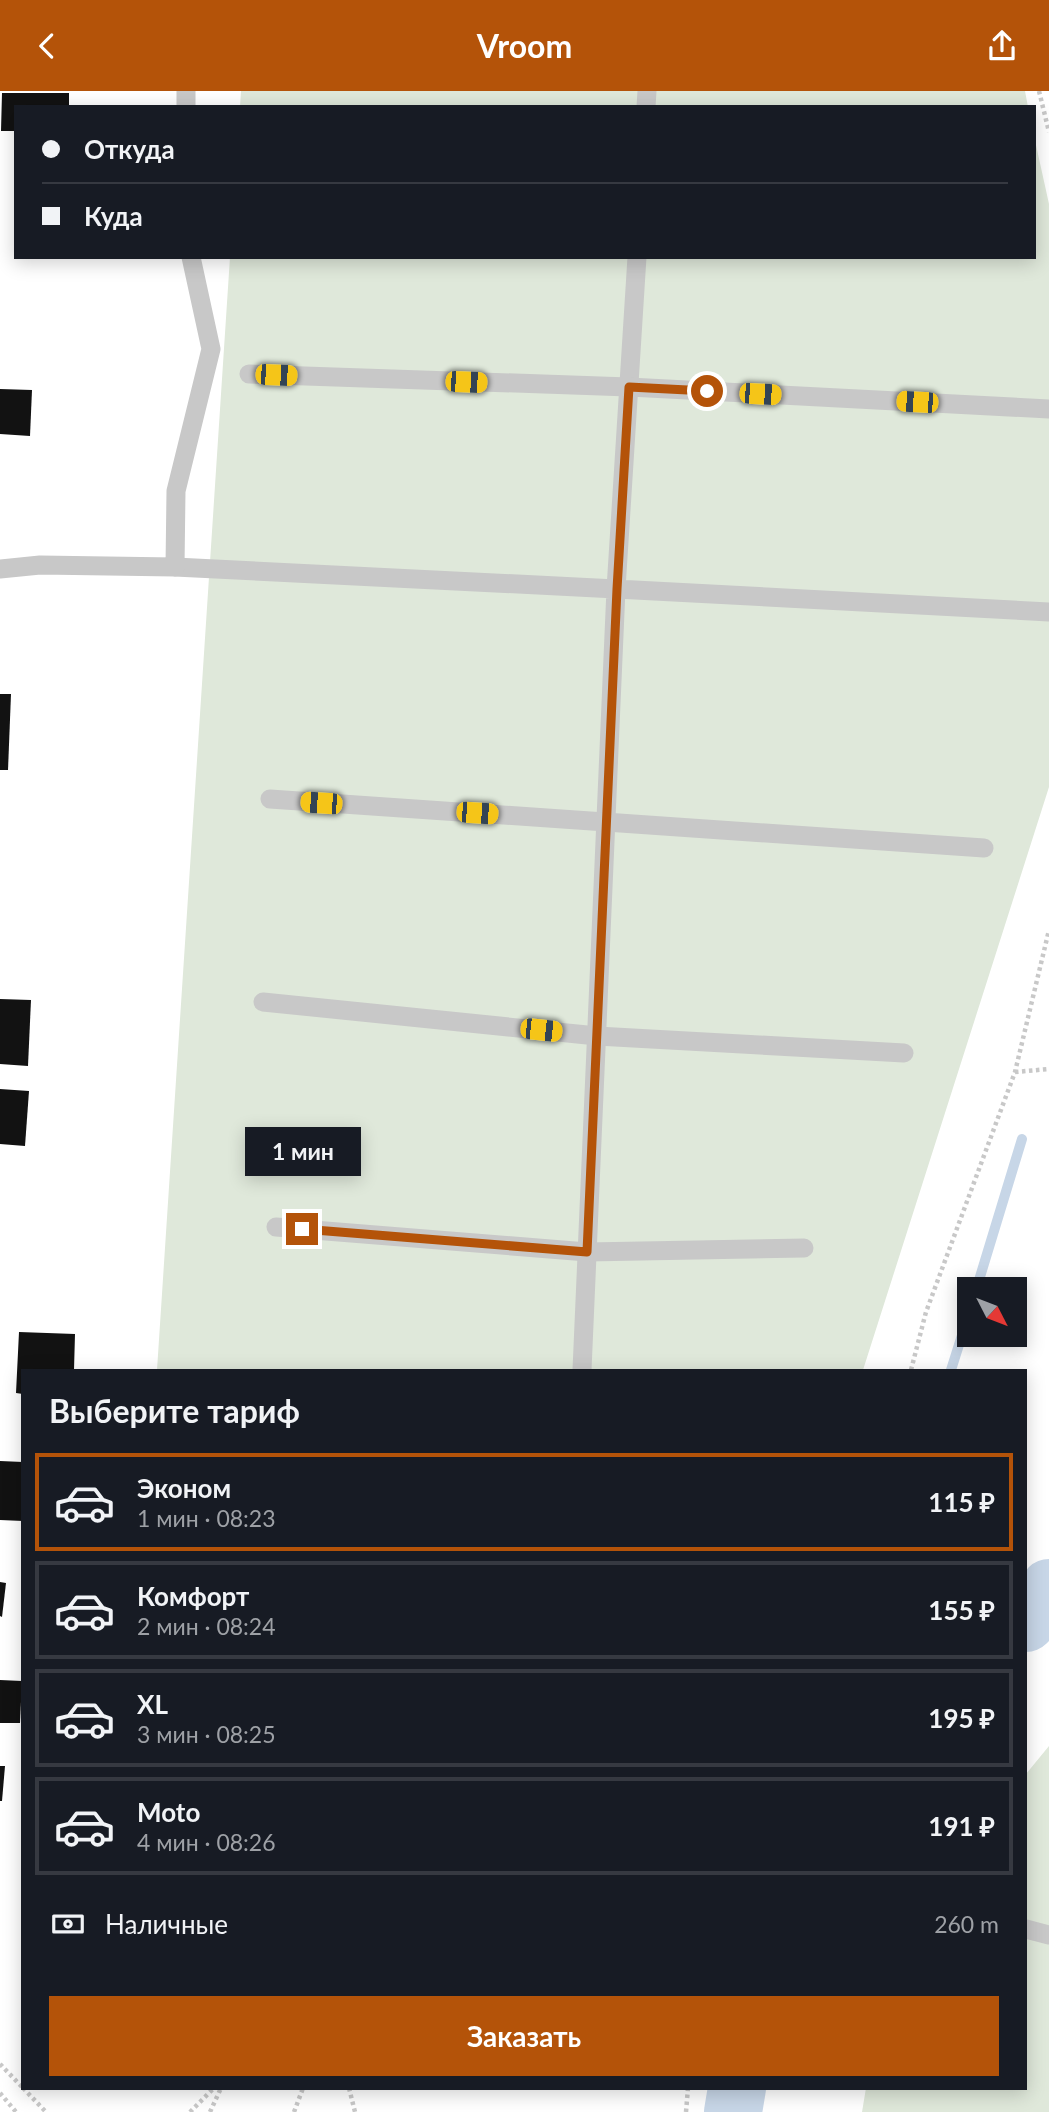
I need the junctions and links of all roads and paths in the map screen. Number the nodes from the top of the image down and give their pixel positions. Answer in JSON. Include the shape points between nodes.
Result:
{"nodes":[{"id":1,"x":1039,"y":91,"type":"edge"},
{"id":2,"x":1049,"y":132,"type":"edge"},
{"id":3,"x":191,"y":259,"type":"edge"},
{"id":4,"x":637,"y":259,"type":"edge"},
{"id":5,"x":249,"y":374,"type":"dead end"},
{"id":6,"x":629,"y":387,"type":"junction"},
{"id":7,"x":1049,"y":409,"type":"edge"},
{"id":8,"x":175,"y":567,"type":"junction"},
{"id":9,"x":0,"y":569,"type":"edge"},
{"id":10,"x":617,"y":589,"type":"junction"},
{"id":11,"x":1049,"y":612,"type":"edge"},
{"id":12,"x":270,"y":799,"type":"dead end"},
{"id":13,"x":606,"y":822,"type":"junction"},
{"id":14,"x":984,"y":848,"type":"dead end"},
{"id":15,"x":1049,"y":930,"type":"edge"},
{"id":16,"x":263,"y":1002,"type":"dead end"},
{"id":17,"x":597,"y":1036,"type":"junction"},
{"id":18,"x":904,"y":1053,"type":"dead end"},
{"id":19,"x":1049,"y":1069,"type":"edge"},
{"id":20,"x":1014,"y":1072,"type":"junction"},
{"id":21,"x":276,"y":1227,"type":"dead end"},
{"id":22,"x":804,"y":1248,"type":"dead end"},
{"id":23,"x":587,"y":1252,"type":"junction"},
{"id":24,"x":582,"y":1369,"type":"edge"},
{"id":25,"x":911,"y":1369,"type":"edge"},
{"id":26,"x":1027,"y":1929,"type":"edge"},
{"id":27,"x":1049,"y":1935,"type":"edge"},
{"id":28,"x":0,"y":2064,"type":"edge"},
{"id":29,"x":21,"y":2086,"type":"edge"},
{"id":30,"x":25,"y":2090,"type":"edge"},
{"id":31,"x":212,"y":2090,"type":"edge"},
{"id":32,"x":220,"y":2090,"type":"edge"},
{"id":33,"x":302,"y":2090,"type":"edge"},
{"id":34,"x":350,"y":2090,"type":"edge"},
{"id":35,"x":688,"y":2090,"type":"edge"},
{"id":36,"x":0,"y":2093,"type":"edge"},
{"id":37,"x":16,"y":2112,"type":"edge"},
{"id":38,"x":46,"y":2112,"type":"edge"},
{"id":39,"x":190,"y":2112,"type":"edge"},
{"id":40,"x":210,"y":2112,"type":"edge"},
{"id":41,"x":294,"y":2112,"type":"edge"},
{"id":42,"x":355,"y":2112,"type":"edge"},
{"id":43,"x":686,"y":2112,"type":"edge"}],
"edges":[{"from":1,"to":2,"type":"path"},
{"from":3,"to":8,"type":"lane","via":[[211,349],[176,491]]},
{"from":4,"to":6,"type":"lane"},
{"from":5,"to":6,"type":"lane"},
{"from":6,"to":7,"type":"lane"},
{"from":6,"to":10,"type":"lane"},
{"from":8,"to":9,"type":"lane","via":[[40,565]]},
{"from":8,"to":10,"type":"lane"},
{"from":10,"to":11,"type":"lane"},
{"from":10,"to":13,"type":"lane"},
{"from":12,"to":13,"type":"lane"},
{"from":13,"to":14,"type":"lane"},
{"from":13,"to":17,"type":"lane"},
{"from":15,"to":20,"type":"path"},
{"from":16,"to":17,"type":"lane"},
{"from":17,"to":18,"type":"lane"},
{"from":17,"to":23,"type":"lane"},
{"from":19,"to":20,"type":"path"},
{"from":20,"to":25,"type":"path","via":[[926,1313]]},
{"from":21,"to":23,"type":"lane"},
{"from":22,"to":23,"type":"lane"},
{"from":23,"to":24,"type":"lane"},
{"from":26,"to":27,"type":"lane"},
{"from":28,"to":29,"type":"path"},
{"from":30,"to":38,"type":"path"},
{"from":31,"to":39,"type":"path"},
{"from":32,"to":40,"type":"path"},
{"from":33,"to":41,"type":"path"},
{"from":34,"to":42,"type":"path"},
{"from":35,"to":43,"type":"path"},
{"from":36,"to":37,"type":"path"}]}
